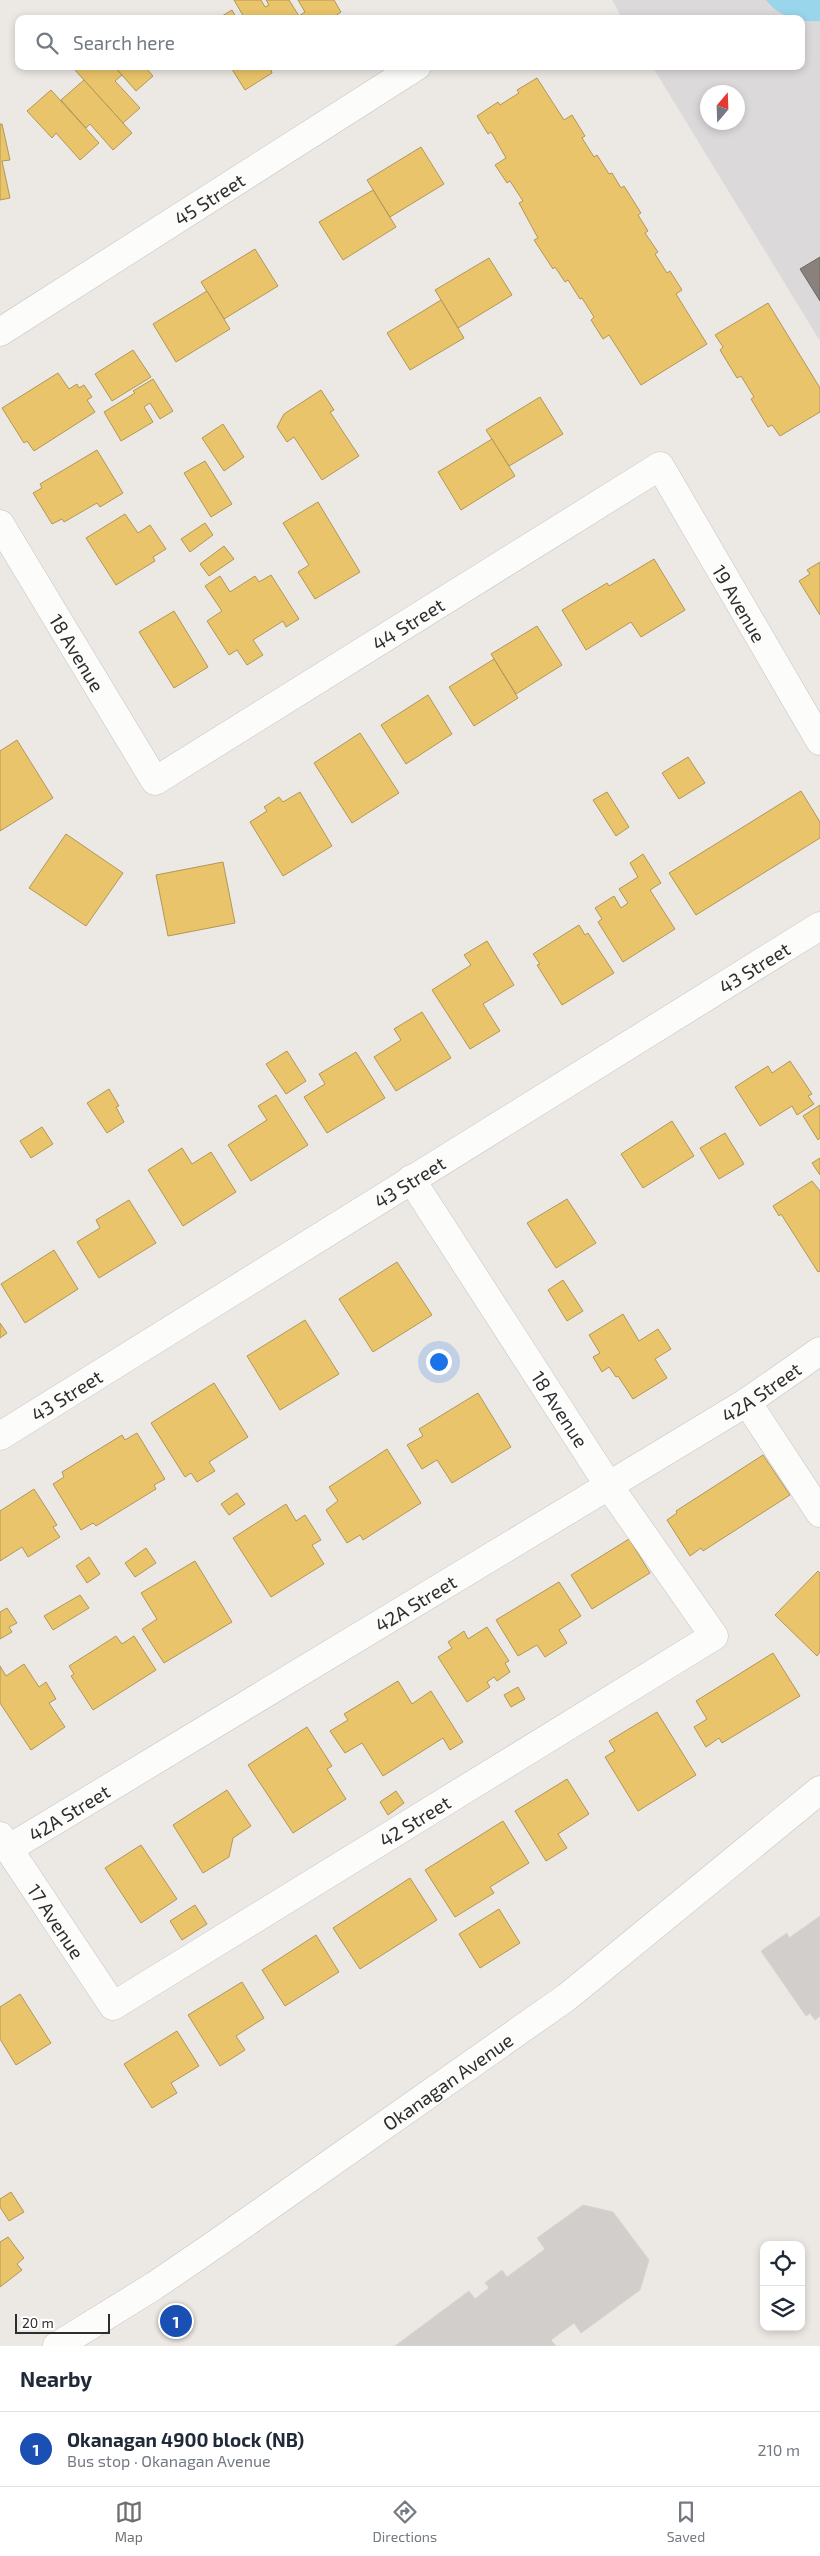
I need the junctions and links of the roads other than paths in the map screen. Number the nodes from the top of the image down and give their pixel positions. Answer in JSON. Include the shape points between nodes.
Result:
{"nodes":[{"id":1,"x":411,"y":70,"type":"edge"},
{"id":2,"x":0,"y":332,"type":"edge"},
{"id":3,"x":660,"y":466,"type":"joint"},
{"id":4,"x":0,"y":524,"type":"edge"},
{"id":5,"x":820,"y":741,"type":"edge"},
{"id":6,"x":156,"y":781,"type":"joint"},
{"id":7,"x":820,"y":926,"type":"edge"},
{"id":8,"x":411,"y":1179,"type":"junction"},
{"id":9,"x":820,"y":1351,"type":"edge"},
{"id":10,"x":748,"y":1402,"type":"junction"},
{"id":11,"x":0,"y":1436,"type":"edge"},
{"id":12,"x":609,"y":1486,"type":"junction"},
{"id":13,"x":820,"y":1513,"type":"edge"},
{"id":14,"x":714,"y":1636,"type":"joint"},
{"id":15,"x":820,"y":1790,"type":"edge"},
{"id":16,"x":4,"y":1843,"type":"edge"},
{"id":17,"x":113,"y":2006,"type":"joint"},
{"id":18,"x":56,"y":2346,"type":"edge"}],
"edges":[{"from":1,"to":2,"type":"street","name":"45 Street"},
{"from":3,"to":5,"type":"street","name":"19 Avenue"},
{"from":3,"to":6,"type":"street","name":"44 Street"},
{"from":4,"to":6,"type":"street","name":"18 Avenue"},
{"from":7,"to":8,"type":"street","name":"43 Street"},
{"from":8,"to":11,"type":"street","name":"43 Street"},
{"from":8,"to":12,"type":"street","name":"18 Avenue"},
{"from":9,"to":10,"type":"street","name":"42A Street"},
{"from":10,"to":12,"type":"street","name":"42A Street"},
{"from":10,"to":13,"type":"street"},
{"from":12,"to":14,"type":"street","name":"18 Avenue"},
{"from":12,"to":16,"type":"street","name":"42A Street"},
{"from":14,"to":17,"type":"street","name":"42 Street"},
{"from":15,"to":18,"type":"street","name":"Okanagan Avenue","via":[[567,1997],[225,2238]]},
{"from":16,"to":17,"type":"street","name":"17 Avenue"}]}
